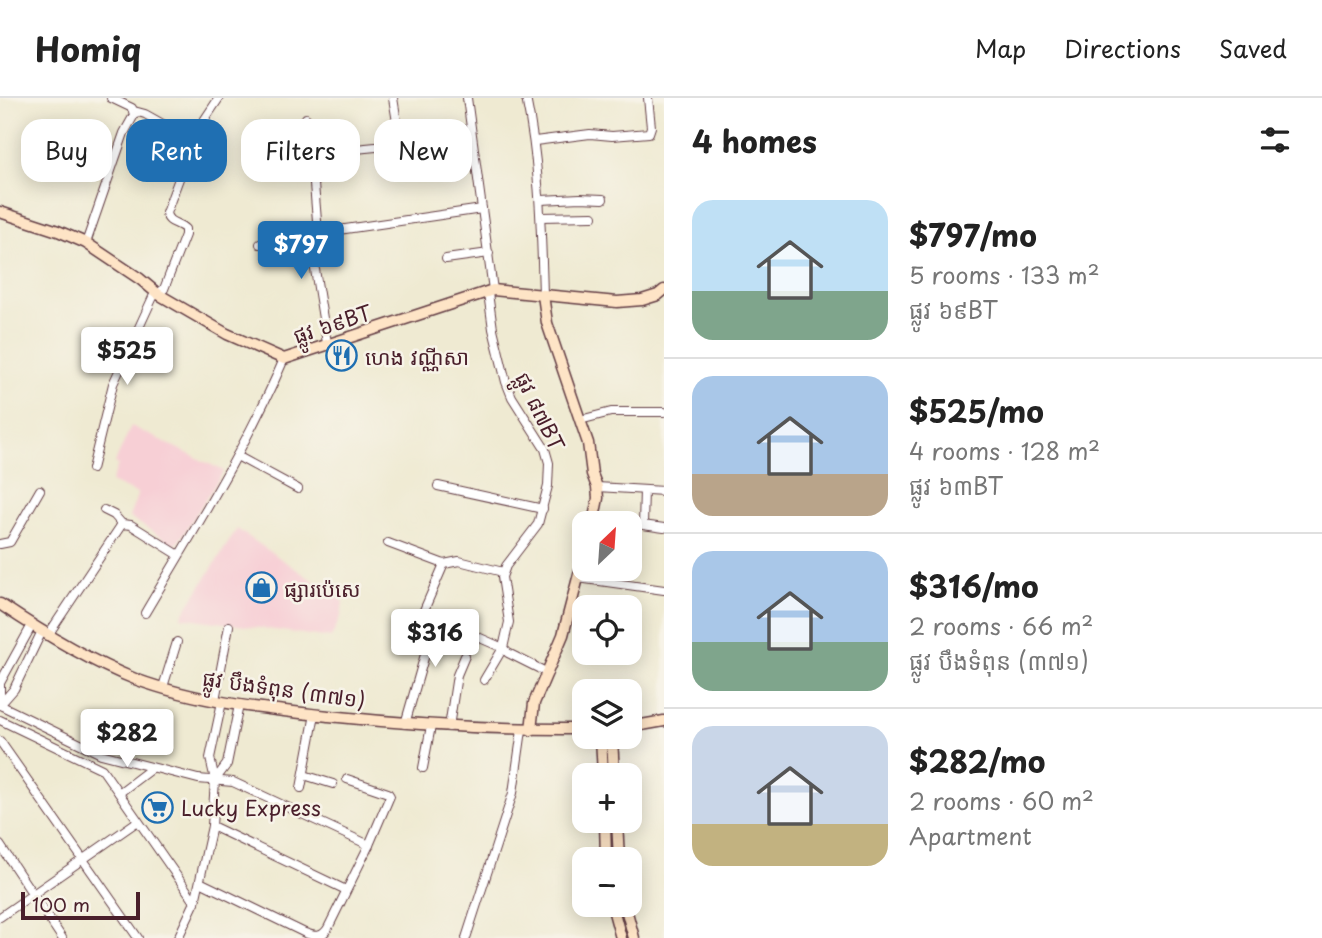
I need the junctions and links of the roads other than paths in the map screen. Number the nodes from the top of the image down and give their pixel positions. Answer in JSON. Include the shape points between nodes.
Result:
{"nodes":[{"id":1,"x":111,"y":98,"type":"edge"},
{"id":2,"x":219,"y":98,"type":"edge"},
{"id":3,"x":393,"y":98,"type":"edge"},
{"id":4,"x":467,"y":98,"type":"edge"},
{"id":5,"x":526,"y":98,"type":"edge"},
{"id":6,"x":648,"y":98,"type":"edge"},
{"id":7,"x":134,"y":111,"type":"junction"},
{"id":8,"x":154,"y":119,"type":"edge"},
{"id":9,"x":204,"y":119,"type":"edge"},
{"id":10,"x":396,"y":119,"type":"edge"},
{"id":11,"x":469,"y":119,"type":"edge"},
{"id":12,"x":472,"y":141,"type":"edge"},
{"id":13,"x":535,"y":142,"type":"junction"},
{"id":14,"x":178,"y":182,"type":"edge"},
{"id":15,"x":314,"y":184,"type":"dead end"},
{"id":16,"x":603,"y":199,"type":"dead end"},
{"id":17,"x":541,"y":200,"type":"junction"},
{"id":18,"x":482,"y":209,"type":"junction"},
{"id":19,"x":0,"y":212,"type":"edge"},
{"id":20,"x":593,"y":216,"type":"dead end"},
{"id":21,"x":541,"y":217,"type":"junction"},
{"id":22,"x":318,"y":233,"type":"junction"},
{"id":23,"x":86,"y":243,"type":"junction"},
{"id":24,"x":260,"y":244,"type":"dead end"},
{"id":25,"x":311,"y":245,"type":"junction"},
{"id":26,"x":489,"y":253,"type":"junction"},
{"id":27,"x":446,"y":259,"type":"dead end"},
{"id":28,"x":664,"y":290,"type":"edge"},
{"id":29,"x":491,"y":292,"type":"junction"},
{"id":30,"x":158,"y":294,"type":"junction"},
{"id":31,"x":542,"y":295,"type":"junction"},
{"id":32,"x":327,"y":343,"type":"junction"},
{"id":33,"x":284,"y":359,"type":"junction"},
{"id":34,"x":664,"y":412,"type":"edge"},
{"id":35,"x":580,"y":420,"type":"junction"},
{"id":36,"x":237,"y":456,"type":"junction"},
{"id":37,"x":92,"y":469,"type":"dead end"},
{"id":38,"x":438,"y":486,"type":"dead end"},
{"id":39,"x":597,"y":487,"type":"junction"},
{"id":40,"x":298,"y":489,"type":"dead end"},
{"id":41,"x":644,"y":490,"type":"junction"},
{"id":42,"x":40,"y":491,"type":"dead end"},
{"id":43,"x":664,"y":491,"type":"edge"},
{"id":44,"x":543,"y":509,"type":"junction"},
{"id":45,"x":104,"y":510,"type":"dead end"},
{"id":46,"x":595,"y":511,"type":"edge"},
{"id":47,"x":122,"y":524,"type":"junction"},
{"id":48,"x":664,"y":528,"type":"edge"},
{"id":49,"x":388,"y":543,"type":"dead end"},
{"id":50,"x":0,"y":544,"type":"edge"},
{"id":51,"x":179,"y":555,"type":"junction"},
{"id":52,"x":444,"y":564,"type":"junction"},
{"id":53,"x":503,"y":572,"type":"junction"},
{"id":54,"x":577,"y":581,"type":"edge"},
{"id":55,"x":600,"y":581,"type":"edge"},
{"id":56,"x":664,"y":590,"type":"edge"},
{"id":57,"x":0,"y":604,"type":"edge"},
{"id":58,"x":145,"y":613,"type":"dead end"},
{"id":59,"x":32,"y":625,"type":"junction"},
{"id":60,"x":229,"y":626,"type":"dead end"},
{"id":61,"x":432,"y":630,"type":"dead end"},
{"id":62,"x":45,"y":633,"type":"junction"},
{"id":63,"x":471,"y":634,"type":"dead end"},
{"id":64,"x":412,"y":638,"type":"dead end"},
{"id":65,"x":177,"y":642,"type":"dead end"},
{"id":66,"x":503,"y":648,"type":"junction"},
{"id":67,"x":465,"y":656,"type":"dead end"},
{"id":68,"x":548,"y":673,"type":"junction"},
{"id":69,"x":484,"y":680,"type":"dead end"},
{"id":70,"x":163,"y":687,"type":"junction"},
{"id":71,"x":218,"y":701,"type":"junction"},
{"id":72,"x":0,"y":705,"type":"edge"},
{"id":73,"x":239,"y":705,"type":"junction"},
{"id":74,"x":314,"y":714,"type":"junction"},
{"id":75,"x":0,"y":720,"type":"edge"},
{"id":76,"x":664,"y":722,"type":"edge"},
{"id":77,"x":405,"y":724,"type":"junction"},
{"id":78,"x":642,"y":725,"type":"edge"},
{"id":79,"x":431,"y":726,"type":"junction"},
{"id":80,"x":449,"y":727,"type":"junction"},
{"id":81,"x":572,"y":729,"type":"edge"},
{"id":82,"x":526,"y":730,"type":"junction"},
{"id":83,"x":0,"y":741,"type":"edge"},
{"id":84,"x":152,"y":768,"type":"junction"},
{"id":85,"x":423,"y":768,"type":"dead end"},
{"id":86,"x":304,"y":775,"type":"junction"},
{"id":87,"x":347,"y":779,"type":"dead end"},
{"id":88,"x":215,"y":780,"type":"junction"},
{"id":89,"x":333,"y":784,"type":"dead end"},
{"id":90,"x":301,"y":788,"type":"dead end"},
{"id":91,"x":118,"y":793,"type":"junction"},
{"id":92,"x":138,"y":821,"type":"junction"},
{"id":93,"x":212,"y":827,"type":"junction"},
{"id":94,"x":0,"y":845,"type":"edge"},
{"id":95,"x":369,"y":845,"type":"junction"},
{"id":96,"x":83,"y":859,"type":"junction"},
{"id":97,"x":200,"y":882,"type":"junction"},
{"id":98,"x":346,"y":890,"type":"junction"},
{"id":99,"x":33,"y":894,"type":"junction"},
{"id":100,"x":195,"y":902,"type":"junction"},
{"id":101,"x":0,"y":916,"type":"edge"},
{"id":102,"x":615,"y":917,"type":"edge"},
{"id":103,"x":628,"y":917,"type":"edge"},
{"id":104,"x":62,"y":938,"type":"edge"},
{"id":105,"x":138,"y":938,"type":"edge"},
{"id":106,"x":178,"y":938,"type":"edge"},
{"id":107,"x":466,"y":938,"type":"edge"},
{"id":108,"x":621,"y":938,"type":"edge"},
{"id":109,"x":634,"y":938,"type":"edge"}],
"edges":[{"from":1,"to":7,"type":"street"},
{"from":2,"to":9,"type":"street"},
{"from":3,"to":10,"type":"street"},
{"from":4,"to":11,"type":"street","name":"ផ្លូវ ៨៧BT"},
{"from":5,"to":13,"type":"street"},
{"from":6,"to":13,"type":"street","via":[[649,133],[590,134]]},
{"from":7,"to":8,"type":"street"},
{"from":7,"to":23,"type":"street"},
{"from":12,"to":18,"type":"street","name":"ផ្លូវ ៨៧BT"},
{"from":13,"to":17,"type":"street"},
{"from":14,"to":30,"type":"street","via":[[166,213],[167,219],[185,229],[185,235]]},
{"from":15,"to":22,"type":"street"},
{"from":16,"to":17,"type":"street"},
{"from":17,"to":21,"type":"street"},
{"from":18,"to":22,"type":"street"},
{"from":18,"to":26,"type":"street","name":"ផ្លូវ ៨៧BT"},
{"from":19,"to":23,"type":"street","name":"ផ្លូវ ៦៩BT"},
{"from":20,"to":21,"type":"street"},
{"from":21,"to":31,"type":"street"},
{"from":22,"to":25,"type":"street"},
{"from":23,"to":30,"type":"street","name":"ផ្លូវ ៦៩BT"},
{"from":24,"to":25,"type":"street"},
{"from":25,"to":32,"type":"street"},
{"from":26,"to":27,"type":"street"},
{"from":26,"to":29,"type":"street","name":"ផ្លូវ ៨៧BT"},
{"from":28,"to":31,"type":"street","name":"ផ្លូវ ៦៩BT","via":[[642,300],[617,302]]},
{"from":29,"to":31,"type":"street","name":"ផ្លូវ ៦៩BT"},
{"from":29,"to":32,"type":"street","name":"ផ្លូវ ៦៩BT"},
{"from":29,"to":44,"type":"street","name":"ផ្លូវ ៨៧BT","via":[[493,329],[506,382],[547,457],[549,477]]},
{"from":30,"to":33,"type":"street","name":"ផ្លូវ ៦៩BT","via":[[227,334]]},
{"from":30,"to":37,"type":"street","via":[[113,384]]},
{"from":31,"to":35,"type":"street"},
{"from":32,"to":33,"type":"street","name":"ផ្លូវ ៦៩BT"},
{"from":33,"to":36,"type":"street"},
{"from":34,"to":35,"type":"street","via":[[611,412]]},
{"from":35,"to":39,"type":"street"},
{"from":36,"to":40,"type":"street"},
{"from":36,"to":51,"type":"street"},
{"from":38,"to":44,"type":"street"},
{"from":39,"to":41,"type":"street"},
{"from":39,"to":46,"type":"street"},
{"from":41,"to":43,"type":"street"},
{"from":41,"to":48,"type":"street","via":[[643,525]]},
{"from":42,"to":50,"type":"street","via":[[10,542]]},
{"from":44,"to":53,"type":"street","name":"ផ្លូវ ៨៧BT","via":[[532,534]]},
{"from":45,"to":47,"type":"street"},
{"from":47,"to":51,"type":"street"},
{"from":47,"to":62,"type":"street"},
{"from":49,"to":52,"type":"street"},
{"from":51,"to":58,"type":"street"},
{"from":52,"to":53,"type":"street","via":[[459,561]]},
{"from":52,"to":64,"type":"street"},
{"from":53,"to":66,"type":"street","via":[[509,622]]},
{"from":54,"to":68,"type":"street"},
{"from":55,"to":56,"type":"street"},
{"from":57,"to":59,"type":"street","name":"ផ្លូវ បឹងទំពុន (៣៧១)"},
{"from":59,"to":62,"type":"street","name":"ផ្លូវ បឹងទំពុន (៣៧១)"},
{"from":59,"to":72,"type":"street","via":[[0,684]]},
{"from":60,"to":71,"type":"street"},
{"from":61,"to":77,"type":"street"},
{"from":62,"to":70,"type":"street","name":"ផ្លូវ បឹងទំពុន (៣៧១)","via":[[106,666]]},
{"from":62,"to":72,"type":"street","via":[[15,689]]},
{"from":63,"to":66,"type":"street"},
{"from":65,"to":70,"type":"street"},
{"from":66,"to":68,"type":"street"},
{"from":66,"to":69,"type":"street"},
{"from":67,"to":80,"type":"street","via":[[457,675]]},
{"from":68,"to":82,"type":"street"},
{"from":70,"to":71,"type":"street","name":"ផ្លូវ បឹងទំពុន (៣៧១)"},
{"from":71,"to":73,"type":"street","name":"ផ្លូវ បឹងទំពុន (៣៧១)"},
{"from":71,"to":88,"type":"street","via":[[211,758]]},
{"from":72,"to":84,"type":"street","via":[[100,754]]},
{"from":73,"to":74,"type":"street","name":"ផ្លូវ បឹងទំពុន (៣៧១)"},
{"from":73,"to":88,"type":"street","via":[[227,764]]},
{"from":74,"to":77,"type":"street","name":"ផ្លូវ បឹងទំពុន (៣៧១)"},
{"from":74,"to":86,"type":"street"},
{"from":75,"to":91,"type":"street","via":[[102,769]]},
{"from":76,"to":78,"type":"street"},
{"from":77,"to":79,"type":"street","name":"ផ្លូវ បឹងទំពុន (៣៧១)"},
{"from":79,"to":80,"type":"street","name":"ផ្លូវ បឹងទំពុន (៣៧១)"},
{"from":79,"to":85,"type":"street"},
{"from":80,"to":82,"type":"street","name":"ផ្លូវ បឹងទំពុន (៣៧១)"},
{"from":81,"to":82,"type":"street","name":"ផ្លូវ បឹងទំពុន (៣៧១)"},
{"from":82,"to":107,"type":"street","via":[[513,793]]},
{"from":83,"to":96,"type":"street"},
{"from":84,"to":88,"type":"street"},
{"from":84,"to":91,"type":"street"},
{"from":86,"to":89,"type":"street"},
{"from":86,"to":90,"type":"street"},
{"from":87,"to":95,"type":"street","via":[[390,796]]},
{"from":88,"to":93,"type":"street"},
{"from":88,"to":95,"type":"street","via":[[233,782]]},
{"from":91,"to":92,"type":"street"},
{"from":92,"to":96,"type":"street"},
{"from":92,"to":100,"type":"street"},
{"from":93,"to":97,"type":"street"},
{"from":93,"to":98,"type":"street"},
{"from":94,"to":99,"type":"street"},
{"from":95,"to":98,"type":"street"},
{"from":96,"to":99,"type":"street"},
{"from":96,"to":105,"type":"street"},
{"from":97,"to":98,"type":"street","via":[[315,937],[325,934]]},
{"from":97,"to":100,"type":"street"},
{"from":99,"to":101,"type":"street"},
{"from":99,"to":104,"type":"street"},
{"from":100,"to":106,"type":"street"},
{"from":102,"to":108,"type":"street"},
{"from":103,"to":109,"type":"street"}]}
